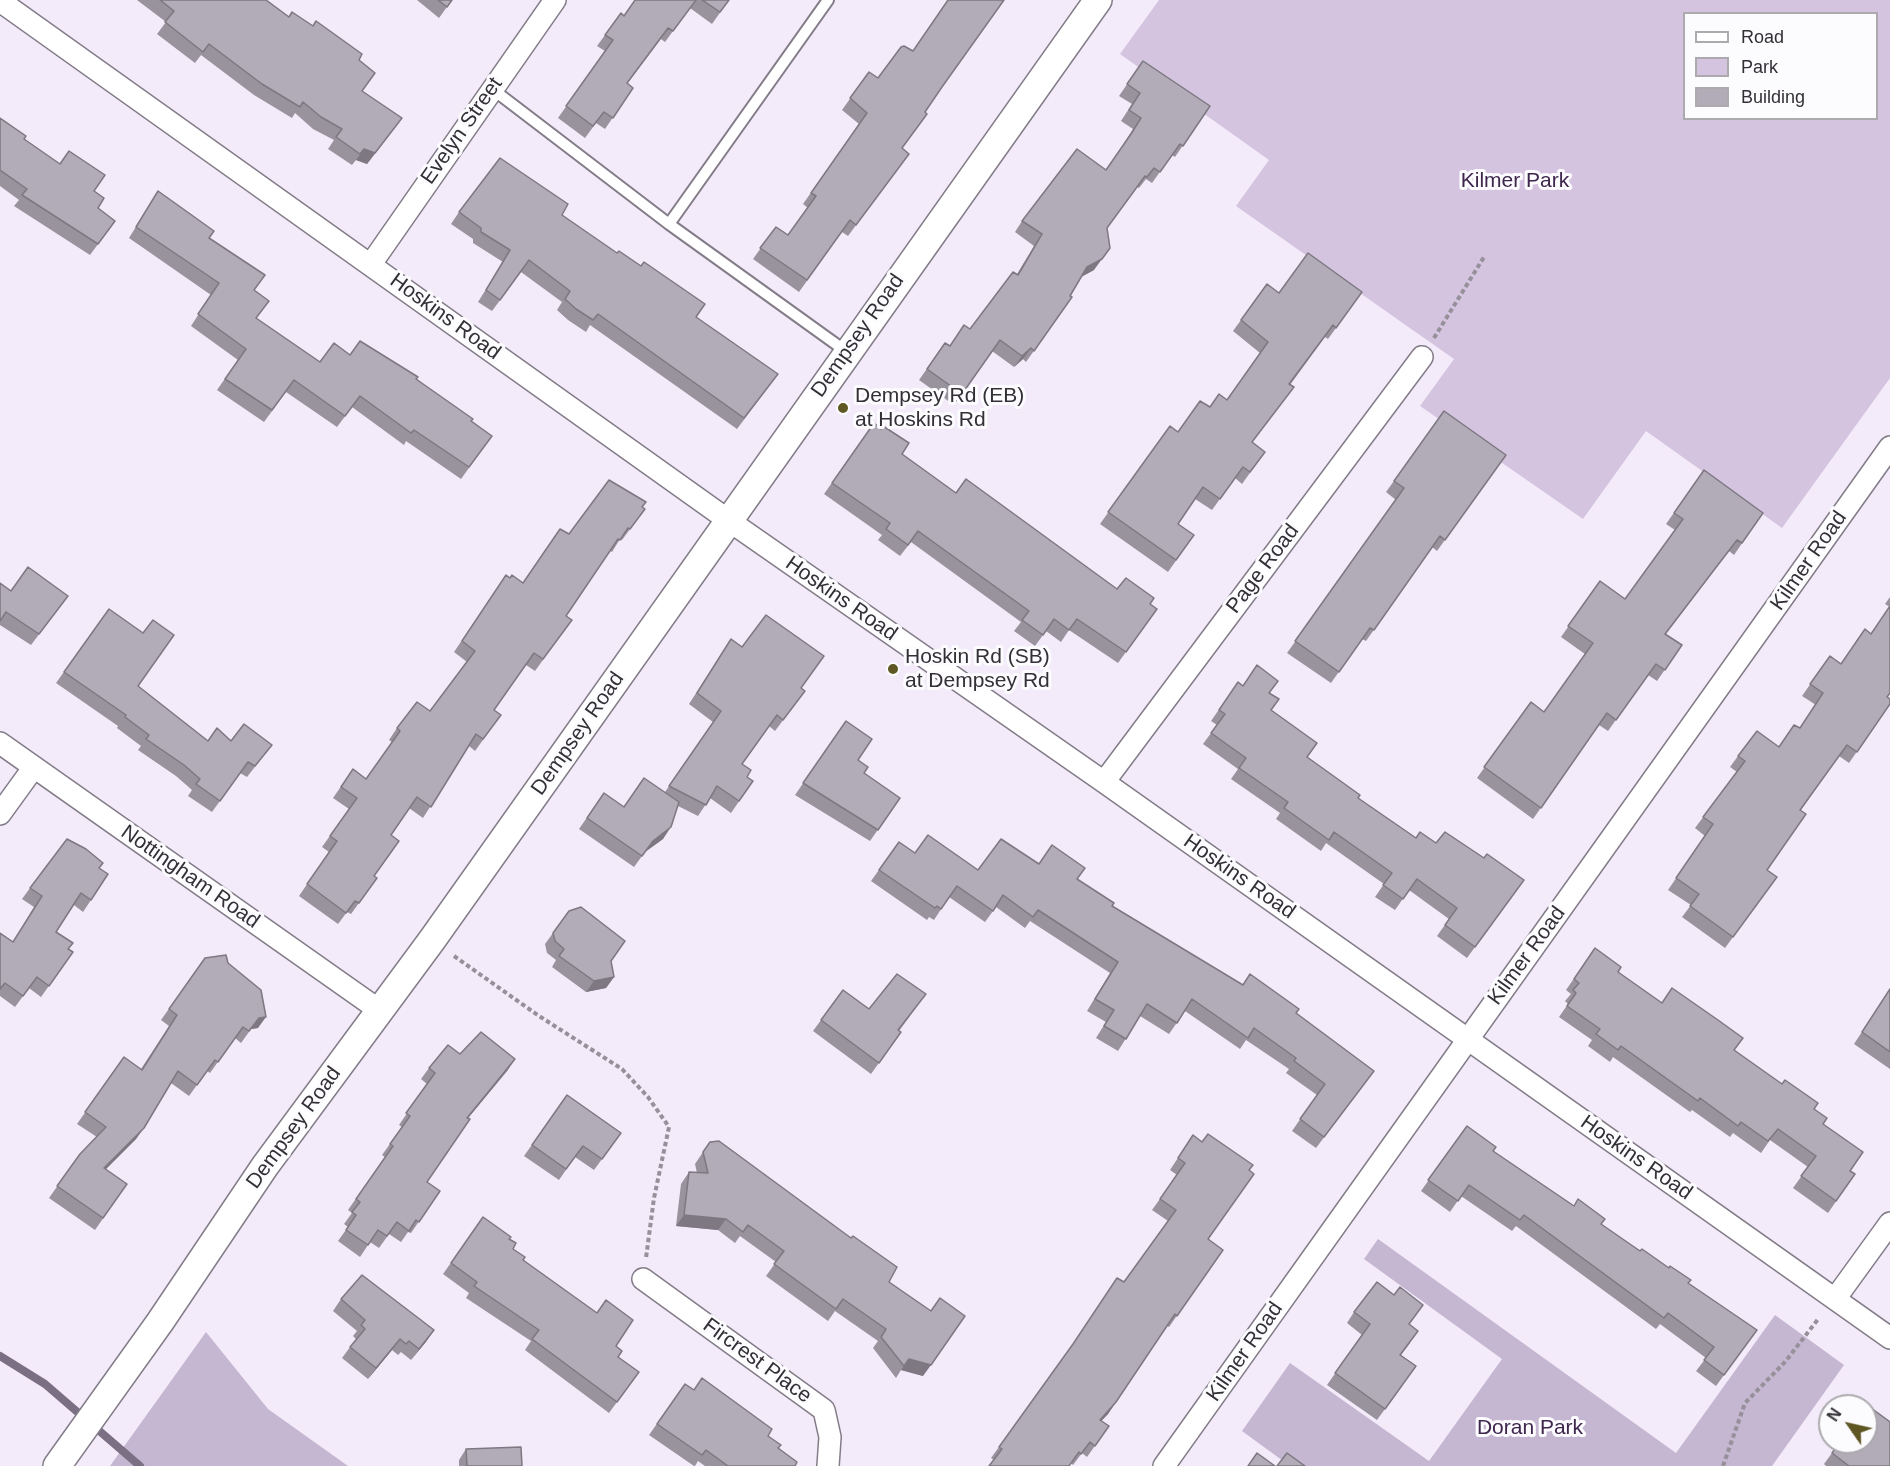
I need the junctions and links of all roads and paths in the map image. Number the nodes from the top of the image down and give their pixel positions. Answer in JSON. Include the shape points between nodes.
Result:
{"nodes":[{"id":1,"x":555,"y":0,"type":"edge"},
{"id":2,"x":828,"y":0,"type":"edge"},
{"id":3,"x":1098,"y":0,"type":"edge"},
{"id":4,"x":0,"y":1,"type":"edge"},
{"id":5,"x":491,"y":88,"type":"junction"},
{"id":6,"x":669,"y":224,"type":"junction"},
{"id":7,"x":1484,"y":257,"type":"dead end"},
{"id":8,"x":371,"y":264,"type":"junction"},
{"id":9,"x":847,"y":352,"type":"junction"},
{"id":10,"x":1422,"y":357,"type":"joint"},
{"id":11,"x":1890,"y":447,"type":"edge"},
{"id":12,"x":728,"y":520,"type":"junction"},
{"id":13,"x":0,"y":743,"type":"edge"},
{"id":14,"x":34,"y":767,"type":"junction"},
{"id":15,"x":1104,"y":782,"type":"junction"},
{"id":16,"x":0,"y":814,"type":"edge"},
{"id":17,"x":432,"y":940,"type":"junction"},
{"id":18,"x":380,"y":1010,"type":"junction"},
{"id":19,"x":1467,"y":1039,"type":"junction"},
{"id":20,"x":1890,"y":1223,"type":"edge"},
{"id":21,"x":643,"y":1279,"type":"joint"},
{"id":22,"x":1835,"y":1299,"type":"junction"},
{"id":23,"x":1890,"y":1338,"type":"edge"},
{"id":24,"x":57,"y":1466,"type":"edge"},
{"id":25,"x":828,"y":1466,"type":"edge"},
{"id":26,"x":1164,"y":1466,"type":"edge"},
{"id":27,"x":1723,"y":1466,"type":"edge"}],
"edges":[{"from":1,"to":5,"type":"street","name":"Evelyn Street"},
{"from":2,"to":6,"type":"lane"},
{"from":3,"to":9,"type":"street","name":"Dempsey Road"},
{"from":4,"to":8,"type":"street","name":"Hoskins Road"},
{"from":5,"to":6,"type":"lane"},
{"from":5,"to":8,"type":"street","name":"Evelyn Street"},
{"from":6,"to":9,"type":"lane"},
{"from":7,"to":10,"type":"path"},
{"from":8,"to":12,"type":"street","name":"Hoskins Road"},
{"from":9,"to":12,"type":"street","name":"Dempsey Road"},
{"from":10,"to":15,"type":"street","name":"Page Road"},
{"from":11,"to":19,"type":"street","name":"Kilmer Road"},
{"from":12,"to":15,"type":"street","name":"Hoskins Road"},
{"from":12,"to":17,"type":"street","name":"Dempsey Road"},
{"from":13,"to":14,"type":"street","name":"Nottingham Road"},
{"from":14,"to":16,"type":"street"},
{"from":14,"to":18,"type":"street","name":"Nottingham Road"},
{"from":15,"to":19,"type":"street","name":"Hoskins Road"},
{"from":17,"to":18,"type":"street","name":"Dempsey Road"},
{"from":17,"to":21,"type":"path","via":[[539,1016],[622,1068],[669,1127]]},
{"from":18,"to":24,"type":"street","name":"Dempsey Road","via":[[265,1166]]},
{"from":19,"to":22,"type":"street","name":"Hoskins Road"},
{"from":19,"to":26,"type":"street","name":"Kilmer Road"},
{"from":20,"to":22,"type":"street"},
{"from":21,"to":25,"type":"street","name":"Fircrest Place","via":[[824,1410],[830,1437]]},
{"from":22,"to":23,"type":"street","name":"Hoskins Road"},
{"from":22,"to":27,"type":"path","via":[[1785,1362],[1745,1403]]}]}
